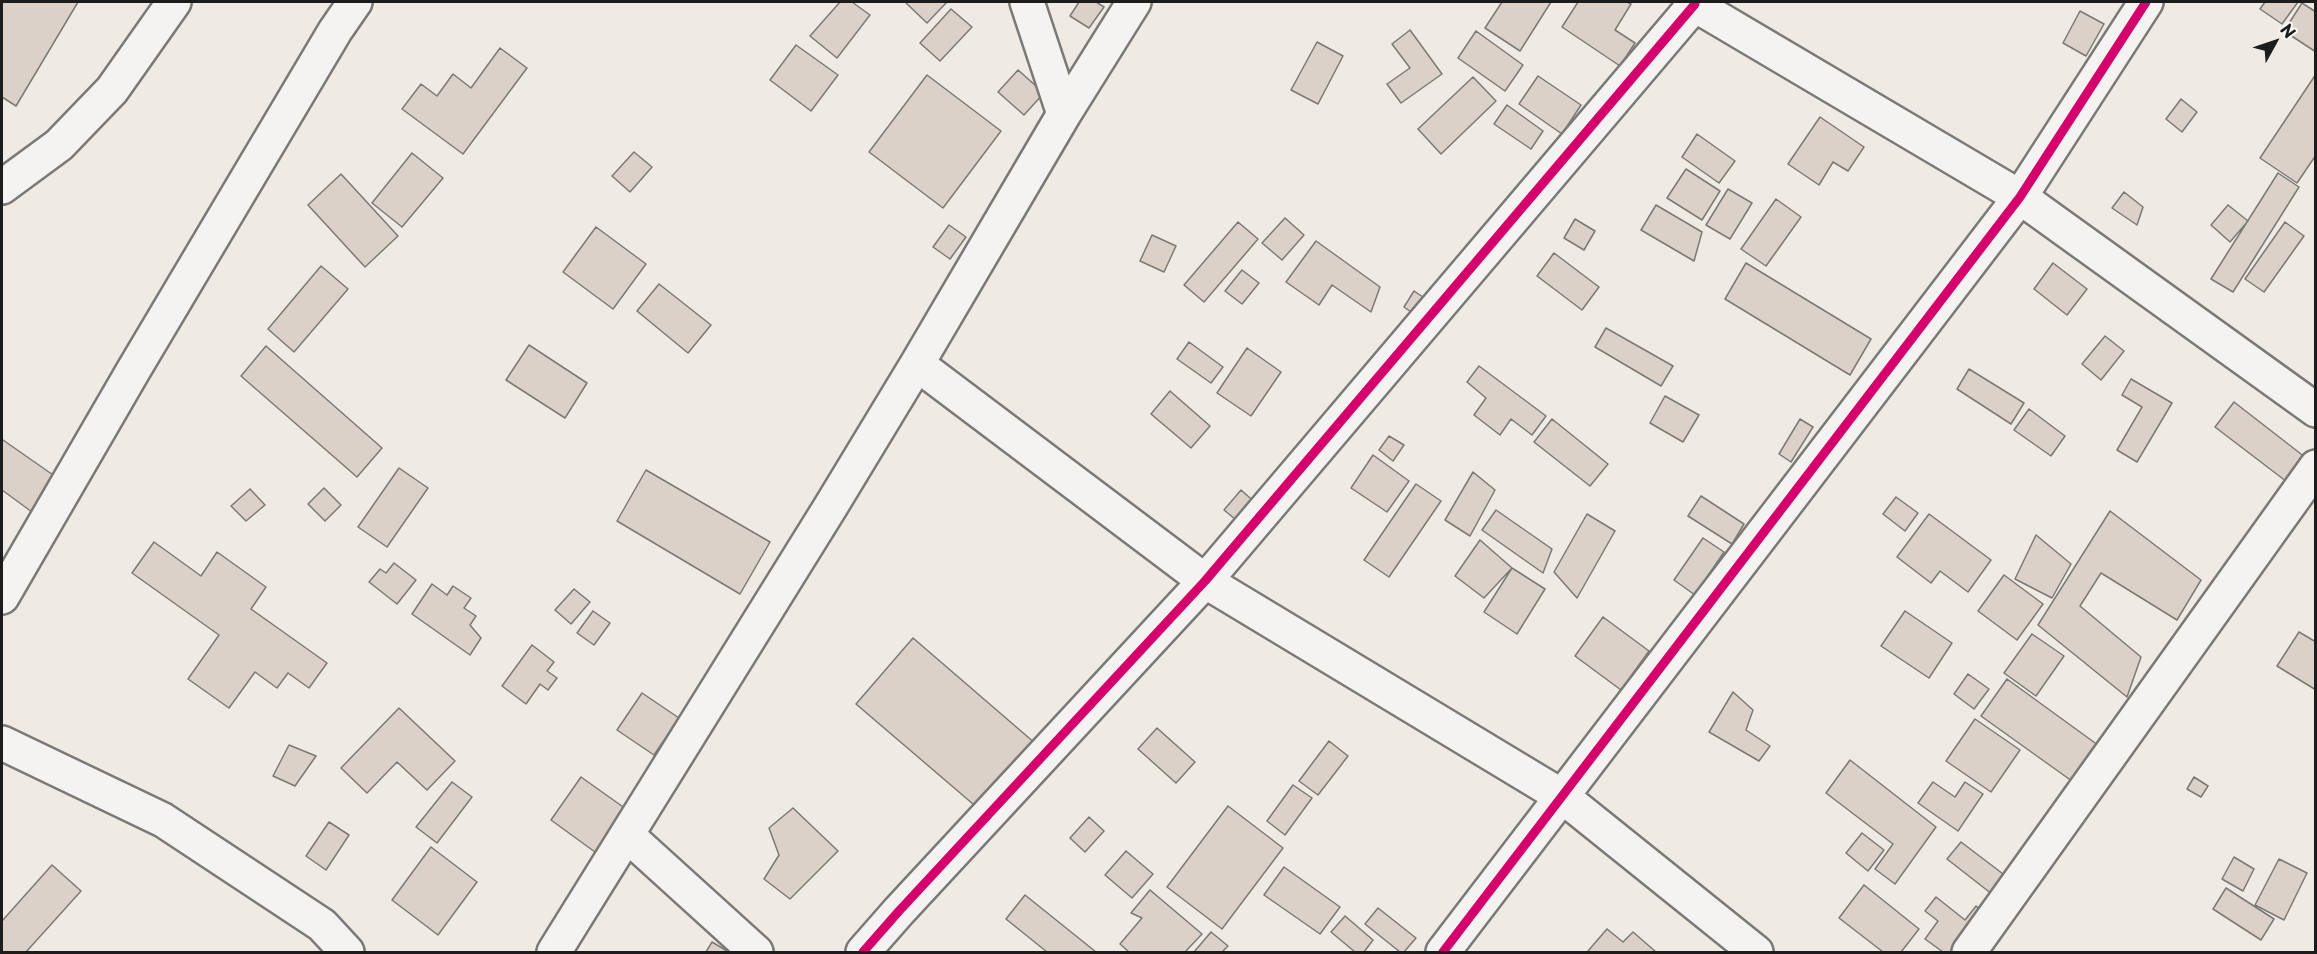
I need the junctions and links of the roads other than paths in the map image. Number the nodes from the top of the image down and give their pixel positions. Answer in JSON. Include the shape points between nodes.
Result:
{"nodes":[{"id":1,"x":174,"y":2,"type":"edge"},
{"id":2,"x":355,"y":2,"type":"edge"},
{"id":3,"x":1027,"y":2,"type":"edge"},
{"id":4,"x":1134,"y":2,"type":"edge"},
{"id":5,"x":2146,"y":2,"type":"edge"},
{"id":6,"x":1692,"y":3,"type":"edge"},
{"id":7,"x":1064,"y":114,"type":"junction"},
{"id":8,"x":2,"y":187,"type":"edge"},
{"id":9,"x":2020,"y":197,"type":"junction"},
{"id":10,"x":917,"y":364,"type":"junction"},
{"id":11,"x":2316,"y":410,"type":"edge"},
{"id":12,"x":2316,"y":467,"type":"edge"},
{"id":13,"x":1205,"y":581,"type":"junction"},
{"id":14,"x":2,"y":597,"type":"edge"},
{"id":15,"x":2,"y":744,"type":"edge"},
{"id":16,"x":1563,"y":797,"type":"junction"},
{"id":17,"x":627,"y":835,"type":"junction"},
{"id":18,"x":346,"y":952,"type":"edge"},
{"id":19,"x":554,"y":952,"type":"edge"},
{"id":20,"x":756,"y":952,"type":"edge"},
{"id":21,"x":863,"y":952,"type":"edge"},
{"id":22,"x":1443,"y":952,"type":"edge"},
{"id":23,"x":1756,"y":952,"type":"edge"},
{"id":24,"x":1969,"y":952,"type":"edge"}],
"edges":[{"from":1,"to":8,"type":"street","via":[[112,90],[59,144]]},
{"from":2,"to":14,"type":"street"},
{"from":3,"to":7,"type":"street"},
{"from":4,"to":7,"type":"street"},
{"from":5,"to":9,"type":"street"},
{"from":6,"to":9,"type":"street"},
{"from":6,"to":13,"type":"street"},
{"from":7,"to":10,"type":"street"},
{"from":9,"to":11,"type":"street"},
{"from":9,"to":16,"type":"street"},
{"from":10,"to":13,"type":"street"},
{"from":10,"to":17,"type":"street"},
{"from":12,"to":24,"type":"street"},
{"from":13,"to":16,"type":"street"},
{"from":13,"to":21,"type":"street"},
{"from":15,"to":18,"type":"street","via":[[163,820],[322,925]]},
{"from":16,"to":22,"type":"street"},
{"from":16,"to":23,"type":"street"},
{"from":17,"to":19,"type":"street"},
{"from":17,"to":20,"type":"street"}]}
